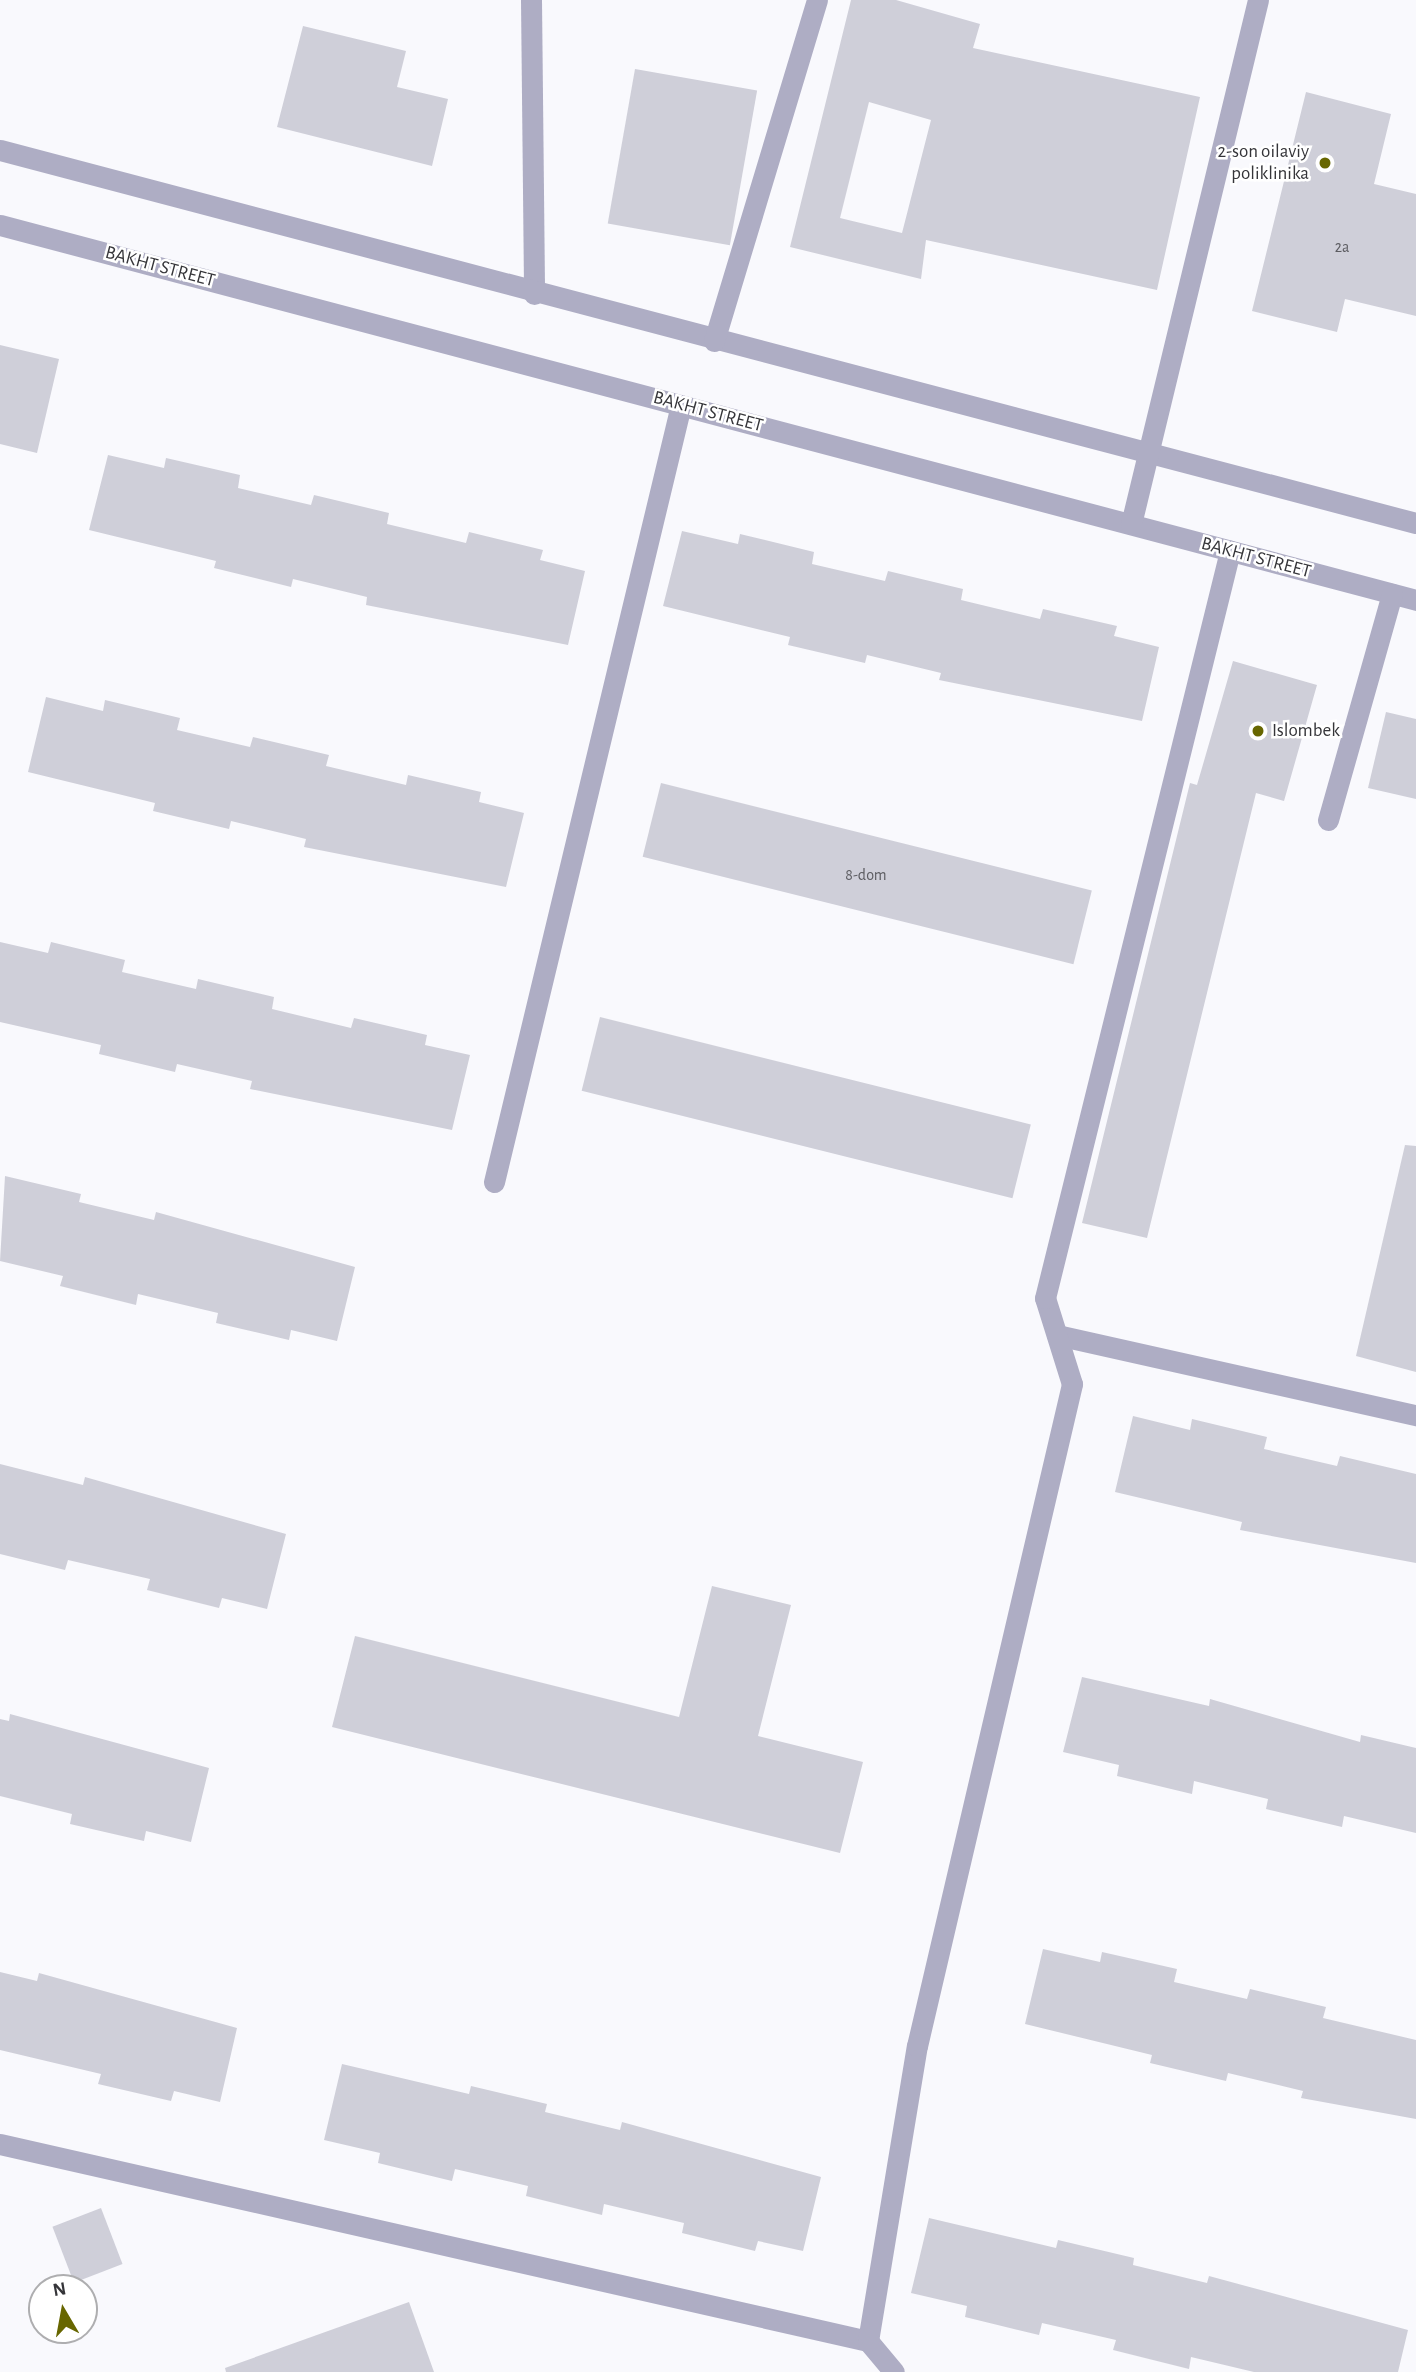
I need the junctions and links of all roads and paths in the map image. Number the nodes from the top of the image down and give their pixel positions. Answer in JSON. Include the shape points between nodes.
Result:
{"nodes":[{"id":1,"x":531,"y":0,"type":"edge"},
{"id":2,"x":817,"y":0,"type":"edge"},
{"id":3,"x":1258,"y":0,"type":"edge"},
{"id":4,"x":0,"y":149,"type":"edge"},
{"id":5,"x":0,"y":225,"type":"edge"},
{"id":6,"x":534,"y":294,"type":"junction"},
{"id":7,"x":714,"y":341,"type":"junction"},
{"id":8,"x":681,"y":405,"type":"junction"},
{"id":9,"x":1149,"y":456,"type":"junction"},
{"id":10,"x":1416,"y":523,"type":"edge"},
{"id":11,"x":1131,"y":524,"type":"junction"},
{"id":12,"x":1230,"y":551,"type":"junction"},
{"id":13,"x":1392,"y":594,"type":"junction"},
{"id":14,"x":1416,"y":600,"type":"edge"},
{"id":15,"x":1328,"y":820,"type":"dead end"},
{"id":16,"x":494,"y":1182,"type":"dead end"},
{"id":17,"x":1056,"y":1335,"type":"junction"},
{"id":18,"x":1416,"y":1415,"type":"edge"},
{"id":19,"x":0,"y":2144,"type":"edge"},
{"id":20,"x":868,"y":2341,"type":"junction"},
{"id":21,"x":894,"y":2372,"type":"edge"}],
"edges":[{"from":1,"to":6,"type":"street"},
{"from":2,"to":7,"type":"street"},
{"from":3,"to":9,"type":"street"},
{"from":4,"to":6,"type":"street"},
{"from":5,"to":8,"type":"street","name":"BAKHT STREET"},
{"from":6,"to":7,"type":"street"},
{"from":7,"to":9,"type":"street"},
{"from":8,"to":11,"type":"street","name":"BAKHT STREET"},
{"from":8,"to":16,"type":"street"},
{"from":9,"to":10,"type":"street"},
{"from":9,"to":11,"type":"street"},
{"from":11,"to":12,"type":"street","name":"BAKHT STREET"},
{"from":12,"to":13,"type":"street","name":"BAKHT STREET"},
{"from":12,"to":17,"type":"street","via":[[1045,1298]]},
{"from":13,"to":14,"type":"street","name":"BAKHT STREET"},
{"from":13,"to":15,"type":"street"},
{"from":17,"to":18,"type":"street"},
{"from":17,"to":20,"type":"street","via":[[1072,1384],[917,2046]]},
{"from":19,"to":20,"type":"street"},
{"from":20,"to":21,"type":"street"}]}
